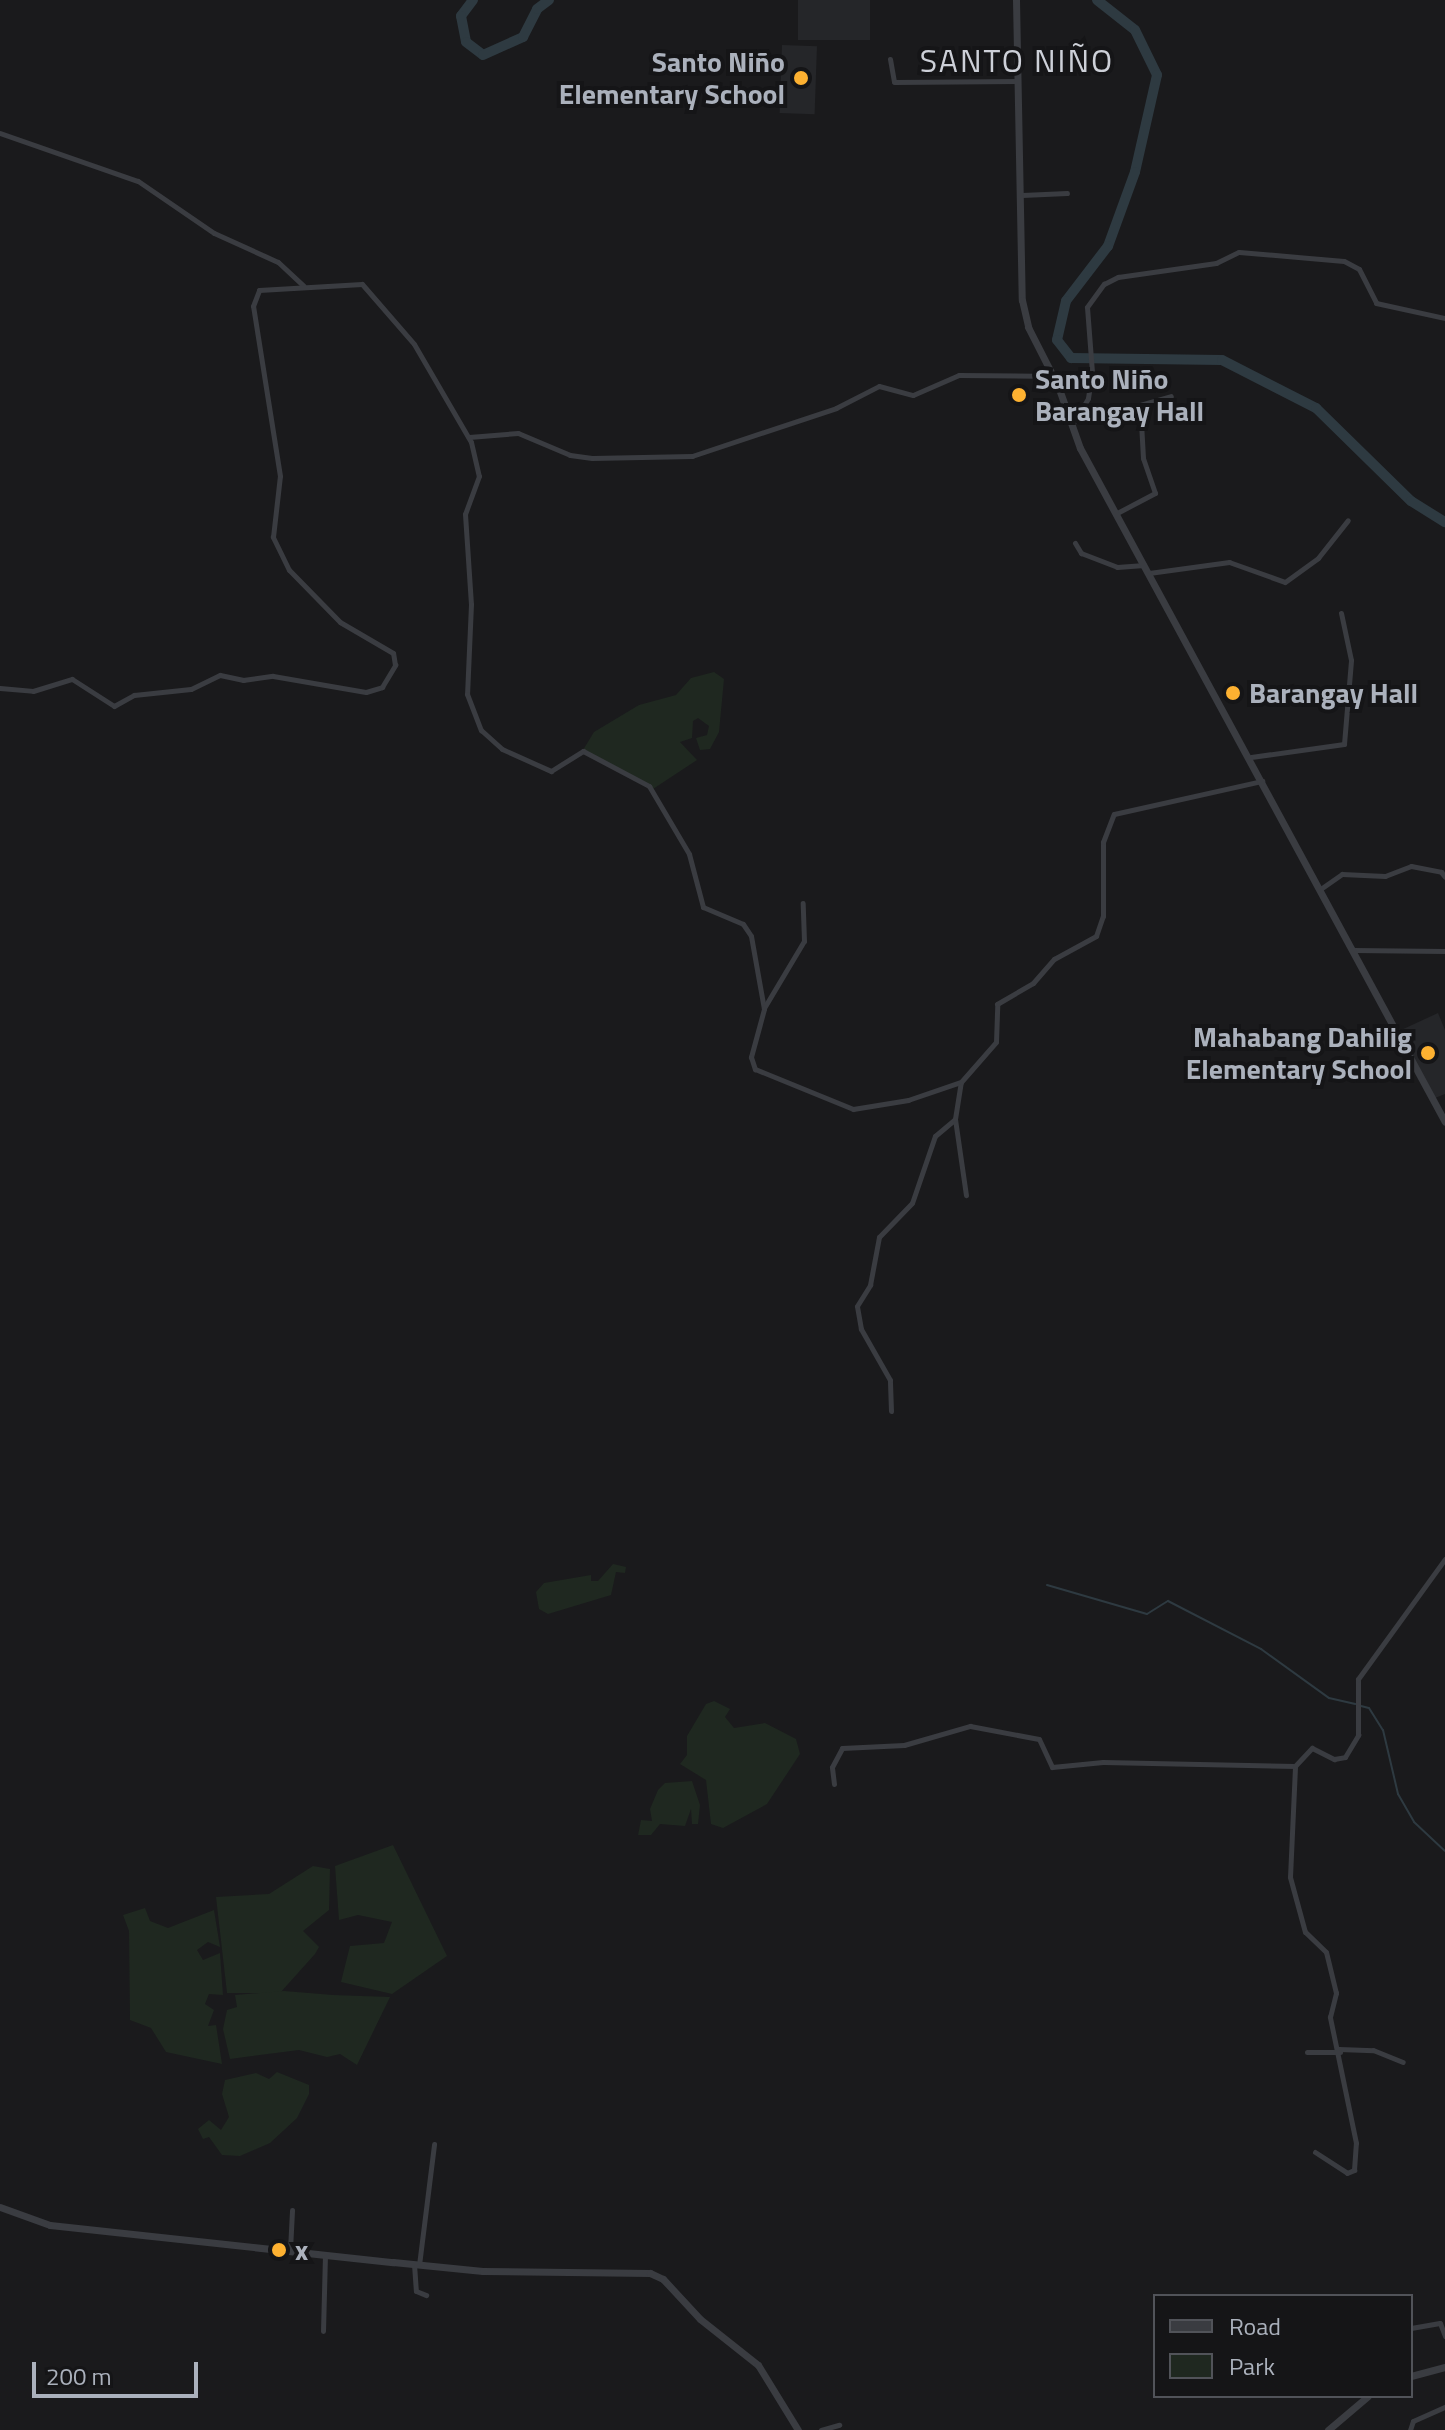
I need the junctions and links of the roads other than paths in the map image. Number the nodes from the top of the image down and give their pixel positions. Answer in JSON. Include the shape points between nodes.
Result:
{"nodes":[{"id":1,"x":1016,"y":0,"type":"edge"},
{"id":2,"x":890,"y":59,"type":"dead end"},
{"id":3,"x":1019,"y":81,"type":"junction"},
{"id":4,"x":0,"y":133,"type":"edge"},
{"id":5,"x":1067,"y":193,"type":"dead end"},
{"id":6,"x":1022,"y":195,"type":"junction"},
{"id":7,"x":304,"y":286,"type":"junction"},
{"id":8,"x":1445,"y":318,"type":"edge"},
{"id":9,"x":1054,"y":376,"type":"junction"},
{"id":10,"x":1171,"y":396,"type":"dead end"},
{"id":11,"x":1072,"y":425,"type":"junction"},
{"id":12,"x":469,"y":437,"type":"junction"},
{"id":13,"x":1117,"y":513,"type":"junction"},
{"id":14,"x":1348,"y":520,"type":"dead end"},
{"id":15,"x":1075,"y":543,"type":"dead end"},
{"id":16,"x":1145,"y":564,"type":"junction"},
{"id":17,"x":1149,"y":573,"type":"junction"},
{"id":18,"x":1341,"y":613,"type":"dead end"},
{"id":19,"x":0,"y":688,"type":"edge"},
{"id":20,"x":1251,"y":757,"type":"junction"},
{"id":21,"x":1263,"y":781,"type":"junction"},
{"id":22,"x":1445,"y":877,"type":"edge"},
{"id":23,"x":1318,"y":890,"type":"junction"},
{"id":24,"x":803,"y":903,"type":"dead end"},
{"id":25,"x":1353,"y":950,"type":"junction"},
{"id":26,"x":1445,"y":951,"type":"edge"},
{"id":27,"x":764,"y":1009,"type":"junction"},
{"id":28,"x":961,"y":1082,"type":"junction"},
{"id":29,"x":955,"y":1119,"type":"junction"},
{"id":30,"x":1445,"y":1122,"type":"edge"},
{"id":31,"x":966,"y":1195,"type":"dead end"},
{"id":32,"x":891,"y":1411,"type":"dead end"},
{"id":33,"x":1445,"y":1559,"type":"edge"},
{"id":34,"x":1295,"y":1766,"type":"junction"},
{"id":35,"x":834,"y":1784,"type":"dead end"},
{"id":36,"x":1339,"y":2051,"type":"junction"},
{"id":37,"x":1307,"y":2052,"type":"dead end"},
{"id":38,"x":1403,"y":2062,"type":"dead end"},
{"id":39,"x":434,"y":2144,"type":"dead end"},
{"id":40,"x":1315,"y":2152,"type":"dead end"},
{"id":41,"x":0,"y":2207,"type":"edge"},
{"id":42,"x":292,"y":2210,"type":"dead end"},
{"id":43,"x":290,"y":2250,"type":"junction"},
{"id":44,"x":325,"y":2254,"type":"junction"},
{"id":45,"x":416,"y":2264,"type":"junction"},
{"id":46,"x":426,"y":2295,"type":"dead end"},
{"id":47,"x":1413,"y":2328,"type":"edge"},
{"id":48,"x":323,"y":2331,"type":"dead end"},
{"id":49,"x":1445,"y":2336,"type":"edge"},
{"id":50,"x":1445,"y":2367,"type":"edge"},
{"id":51,"x":1413,"y":2375,"type":"edge"},
{"id":52,"x":1366,"y":2398,"type":"edge"},
{"id":53,"x":1445,"y":2407,"type":"edge"},
{"id":54,"x":839,"y":2425,"type":"dead end"},
{"id":55,"x":798,"y":2430,"type":"edge"},
{"id":56,"x":821,"y":2430,"type":"edge"},
{"id":57,"x":1328,"y":2430,"type":"edge"},
{"id":58,"x":1410,"y":2430,"type":"edge"}],
"edges":[{"from":1,"to":3,"type":"street"},
{"from":2,"to":3,"type":"street","via":[[894,82]]},
{"from":3,"to":6,"type":"street"},
{"from":4,"to":7,"type":"street","via":[[138,181],[214,233],[278,262]]},
{"from":5,"to":6,"type":"street"},
{"from":6,"to":9,"type":"street","via":[[1022,300],[1034,343]]},
{"from":7,"to":12,"type":"street","via":[[356,283],[368,289],[414,344]]},
{"from":7,"to":19,"type":"street","via":[[259,290],[253,300],[280,476],[273,537],[289,570],[340,622],[393,653],[395,665],[387,681],[366,692],[273,676],[243,680],[220,675],[191,689],[134,695],[114,706],[72,679],[33,691]]},
{"from":8,"to":11,"type":"street","via":[[1376,303],[1359,269],[1344,261],[1239,252],[1216,263],[1109,280],[1087,307],[1093,365],[1088,398]]},
{"from":9,"to":11,"type":"street"},
{"from":9,"to":12,"type":"street","via":[[959,375],[913,395],[879,386],[836,408],[692,456],[592,458],[570,455],[518,433]]},
{"from":10,"to":13,"type":"street","via":[[1140,405],[1143,458],[1155,493]]},
{"from":11,"to":13,"type":"street"},
{"from":12,"to":27,"type":"street","via":[[479,476],[465,514],[471,604],[467,694],[481,730],[502,749],[551,771],[583,751],[645,781],[689,854],[703,907],[748,929]]},
{"from":13,"to":16,"type":"street"},
{"from":14,"to":17,"type":"street","via":[[1318,558],[1285,582],[1229,562]]},
{"from":15,"to":16,"type":"street","via":[[1081,553],[1117,567]]},
{"from":16,"to":17,"type":"street"},
{"from":17,"to":20,"type":"street"},
{"from":18,"to":20,"type":"street","via":[[1351,660],[1344,744]]},
{"from":20,"to":21,"type":"street"},
{"from":21,"to":23,"type":"street"},
{"from":21,"to":28,"type":"street","via":[[1114,814],[1103,842],[1103,916],[1096,936],[1054,959],[1033,983],[997,1004],[996,1042]]},
{"from":22,"to":23,"type":"street","via":[[1411,866],[1385,876],[1342,874]]},
{"from":23,"to":25,"type":"street"},
{"from":24,"to":27,"type":"street","via":[[804,941]]},
{"from":25,"to":26,"type":"street"},
{"from":25,"to":30,"type":"street"},
{"from":27,"to":28,"type":"street","via":[[751,1057],[755,1069],[838,1105],[881,1106]]},
{"from":28,"to":29,"type":"street"},
{"from":29,"to":31,"type":"street"},
{"from":29,"to":32,"type":"street","via":[[935,1136],[912,1203],[879,1237],[870,1285],[857,1306],[861,1329],[890,1380]]},
{"from":33,"to":34,"type":"street","via":[[1358,1679],[1358,1735],[1345,1757],[1334,1759],[1312,1748]]},
{"from":34,"to":35,"type":"street","via":[[1103,1762],[1052,1767],[1039,1739],[970,1726],[904,1745],[842,1748],[832,1767]]},
{"from":34,"to":36,"type":"street","via":[[1290,1877],[1305,1932],[1326,1952],[1336,1997],[1330,2017]]},
{"from":36,"to":37,"type":"street"},
{"from":36,"to":38,"type":"street","via":[[1373,2050]]},
{"from":36,"to":40,"type":"street","via":[[1357,2157],[1352,2173]]},
{"from":39,"to":45,"type":"street"},
{"from":41,"to":43,"type":"street","via":[[50,2225]]},
{"from":42,"to":43,"type":"street"},
{"from":43,"to":44,"type":"street"},
{"from":44,"to":45,"type":"street"},
{"from":44,"to":48,"type":"street"},
{"from":45,"to":46,"type":"street","via":[[416,2291]]},
{"from":45,"to":55,"type":"street","via":[[650,2273],[758,2365]]},
{"from":47,"to":49,"type":"street","via":[[1440,2323]]},
{"from":50,"to":51,"type":"street"},
{"from":52,"to":57,"type":"street"},
{"from":53,"to":58,"type":"street","via":[[1413,2421]]},
{"from":54,"to":56,"type":"street"}]}
